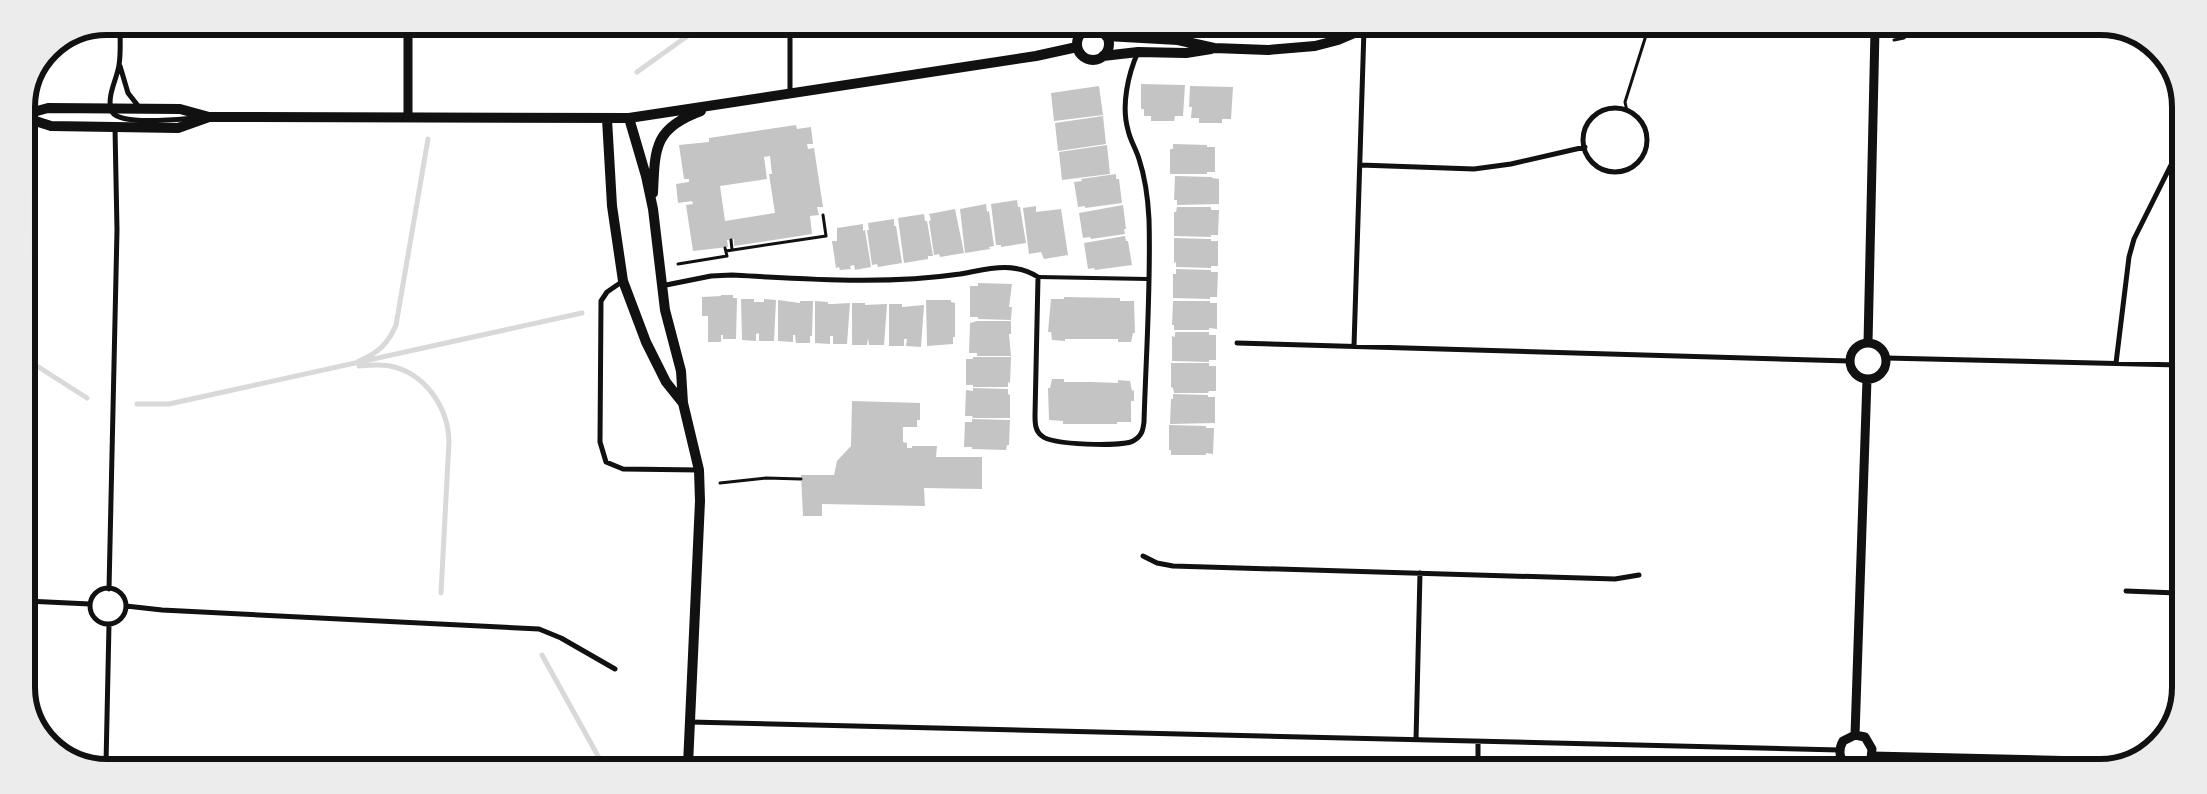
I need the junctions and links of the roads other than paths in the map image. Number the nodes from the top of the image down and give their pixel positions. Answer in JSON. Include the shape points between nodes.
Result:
{"nodes":[{"id":1,"x":120,"y":35,"type":"edge"},
{"id":2,"x":408,"y":35,"type":"edge"},
{"id":3,"x":790,"y":35,"type":"edge"},
{"id":4,"x":1081,"y":35,"type":"edge"},
{"id":5,"x":1350,"y":35,"type":"edge"},
{"id":6,"x":1364,"y":35,"type":"edge"},
{"id":7,"x":1876,"y":35,"type":"edge"},
{"id":8,"x":1106,"y":36,"type":"joint"},
{"id":9,"x":1077,"y":47,"type":"junction"},
{"id":10,"x":1214,"y":48,"type":"junction"},
{"id":11,"x":1138,"y":52,"type":"junction"},
{"id":12,"x":1103,"y":56,"type":"junction"},
{"id":13,"x":120,"y":65,"type":"junction"},
{"id":14,"x":790,"y":94,"type":"junction"},
{"id":15,"x":716,"y":105,"type":"junction"},
{"id":16,"x":111,"y":109,"type":"junction"},
{"id":17,"x":140,"y":109,"type":"junction"},
{"id":18,"x":35,"y":112,"type":"edge"},
{"id":19,"x":209,"y":117,"type":"junction"},
{"id":20,"x":408,"y":117,"type":"junction"},
{"id":21,"x":608,"y":118,"type":"junction"},
{"id":22,"x":629,"y":118,"type":"junction"},
{"id":23,"x":35,"y":121,"type":"edge"},
{"id":24,"x":115,"y":128,"type":"junction"},
{"id":25,"x":1585,"y":147,"type":"junction"},
{"id":26,"x":2172,"y":163,"type":"edge"},
{"id":27,"x":1360,"y":165,"type":"junction"},
{"id":28,"x":653,"y":209,"type":"junction"},
{"id":29,"x":1038,"y":277,"type":"junction"},
{"id":30,"x":1148,"y":279,"type":"junction"},
{"id":31,"x":623,"y":281,"type":"junction"},
{"id":32,"x":661,"y":286,"type":"junction"},
{"id":33,"x":1868,"y":342,"type":"junction"},
{"id":34,"x":1237,"y":343,"type":"dead end"},
{"id":35,"x":1354,"y":346,"type":"junction"},
{"id":36,"x":1886,"y":358,"type":"junction"},
{"id":37,"x":1849,"y":362,"type":"junction"},
{"id":38,"x":2116,"y":363,"type":"junction"},
{"id":39,"x":2172,"y":365,"type":"edge"},
{"id":40,"x":1867,"y":379,"type":"junction"},
{"id":41,"x":683,"y":403,"type":"junction"},
{"id":42,"x":699,"y":470,"type":"junction"},
{"id":43,"x":1143,"y":556,"type":"dead end"},
{"id":44,"x":1420,"y":573,"type":"junction"},
{"id":45,"x":1639,"y":576,"type":"dead end"},
{"id":46,"x":109,"y":589,"type":"junction"},
{"id":47,"x":2126,"y":592,"type":"dead end"},
{"id":48,"x":2172,"y":593,"type":"edge"},
{"id":49,"x":35,"y":601,"type":"edge"},
{"id":50,"x":90,"y":604,"type":"junction"},
{"id":51,"x":126,"y":606,"type":"junction"},
{"id":52,"x":108,"y":624,"type":"junction"},
{"id":53,"x":615,"y":669,"type":"dead end"},
{"id":54,"x":690,"y":722,"type":"junction"},
{"id":55,"x":1855,"y":735,"type":"junction"},
{"id":56,"x":1416,"y":740,"type":"junction"},
{"id":57,"x":1478,"y":742,"type":"junction"},
{"id":58,"x":1839,"y":750,"type":"junction"},
{"id":59,"x":1872,"y":754,"type":"junction"},
{"id":60,"x":106,"y":759,"type":"edge"},
{"id":61,"x":688,"y":759,"type":"edge"},
{"id":62,"x":1478,"y":759,"type":"edge"},
{"id":63,"x":1842,"y":759,"type":"edge"},
{"id":64,"x":1870,"y":759,"type":"edge"},
{"id":65,"x":2082,"y":759,"type":"edge"}],
"edges":[{"from":1,"to":13,"type":"street"},
{"from":2,"to":20,"type":"street"},
{"from":3,"to":14,"type":"street"},
{"from":4,"to":9,"type":"main road"},
{"from":5,"to":10,"type":"main road","via":[[1315,46],[1268,50]]},
{"from":6,"to":27,"type":"street"},
{"from":7,"to":33,"type":"street"},
{"from":8,"to":10,"type":"main road","via":[[1178,40]]},
{"from":8,"to":12,"type":"main road","via":[[1109,47]]},
{"from":9,"to":12,"type":"main road","via":[[1087,59]]},
{"from":9,"to":14,"type":"main road"},
{"from":10,"to":11,"type":"main road","via":[[1186,53]]},
{"from":11,"to":12,"type":"main road"},
{"from":11,"to":30,"type":"street","via":[[1129,76],[1126,113],[1128,131],[1140,162],[1149,218]]},
{"from":13,"to":16,"type":"street","via":[[111,92]]},
{"from":13,"to":17,"type":"street","via":[[128,93]]},
{"from":14,"to":15,"type":"main road"},
{"from":15,"to":22,"type":"main road"},
{"from":15,"to":28,"type":"main road","via":[[681,120],[662,136],[655,164]]},
{"from":16,"to":17,"type":"main road"},
{"from":16,"to":18,"type":"main road","via":[[48,108]]},
{"from":16,"to":19,"type":"street","via":[[114,115],[130,120]]},
{"from":17,"to":19,"type":"main road","via":[[180,109]]},
{"from":19,"to":20,"type":"main road"},
{"from":19,"to":24,"type":"main road","via":[[178,128]]},
{"from":20,"to":21,"type":"main road"},
{"from":21,"to":22,"type":"main road"},
{"from":21,"to":31,"type":"main road","via":[[612,206]]},
{"from":22,"to":28,"type":"main road"},
{"from":23,"to":24,"type":"main road","via":[[51,126]]},
{"from":24,"to":46,"type":"street","via":[[117,230]]},
{"from":25,"to":25,"type":"street","via":[[1585,132],[1593,118],[1606,110],[1627,111],[1640,120],[1646,133],[1646,149],[1638,162],[1625,170],[1609,171],[1595,164]]},
{"from":25,"to":27,"type":"street","via":[[1474,170]]},
{"from":26,"to":38,"type":"street","via":[[2134,239]]},
{"from":27,"to":35,"type":"street"},
{"from":28,"to":32,"type":"main road"},
{"from":29,"to":30,"type":"lane"},
{"from":29,"to":30,"type":"street","via":[[1037,432],[1055,442],[1108,443],[1130,442],[1143,430]]},
{"from":29,"to":32,"type":"street","via":[[1010,266],[915,280],[725,275]]},
{"from":31,"to":41,"type":"main road","via":[[646,342],[666,382]]},
{"from":31,"to":42,"type":"street","via":[[607,292],[602,301],[600,442],[606,462],[623,470]]},
{"from":32,"to":41,"type":"main road","via":[[681,371]]},
{"from":33,"to":36,"type":"street","via":[[1882,349]]},
{"from":33,"to":37,"type":"street","via":[[1852,350]]},
{"from":34,"to":35,"type":"street"},
{"from":35,"to":37,"type":"street"},
{"from":36,"to":38,"type":"street"},
{"from":36,"to":40,"type":"street","via":[[1881,373]]},
{"from":37,"to":40,"type":"street","via":[[1856,376]]},
{"from":38,"to":39,"type":"street"},
{"from":40,"to":55,"type":"street"},
{"from":41,"to":42,"type":"main road"},
{"from":42,"to":54,"type":"main road"},
{"from":43,"to":44,"type":"street","via":[[1173,566]]},
{"from":44,"to":45,"type":"street","via":[[1615,579]]},
{"from":44,"to":56,"type":"street"},
{"from":46,"to":50,"type":"street","via":[[96,593]]},
{"from":46,"to":51,"type":"street","via":[[121,594]]},
{"from":47,"to":48,"type":"street"},
{"from":49,"to":50,"type":"street"},
{"from":50,"to":52,"type":"street","via":[[95,618]]},
{"from":51,"to":52,"type":"street","via":[[121,619]]},
{"from":51,"to":53,"type":"street","via":[[539,629]]},
{"from":52,"to":60,"type":"street"},
{"from":54,"to":56,"type":"street"},
{"from":54,"to":61,"type":"main road"},
{"from":55,"to":58,"type":"street","via":[[1846,738]]},
{"from":55,"to":59,"type":"street","via":[[1868,740]]},
{"from":56,"to":57,"type":"street"},
{"from":57,"to":58,"type":"street"},
{"from":57,"to":62,"type":"street"},
{"from":58,"to":63,"type":"street"},
{"from":59,"to":64,"type":"street"},
{"from":59,"to":65,"type":"street"}]}
